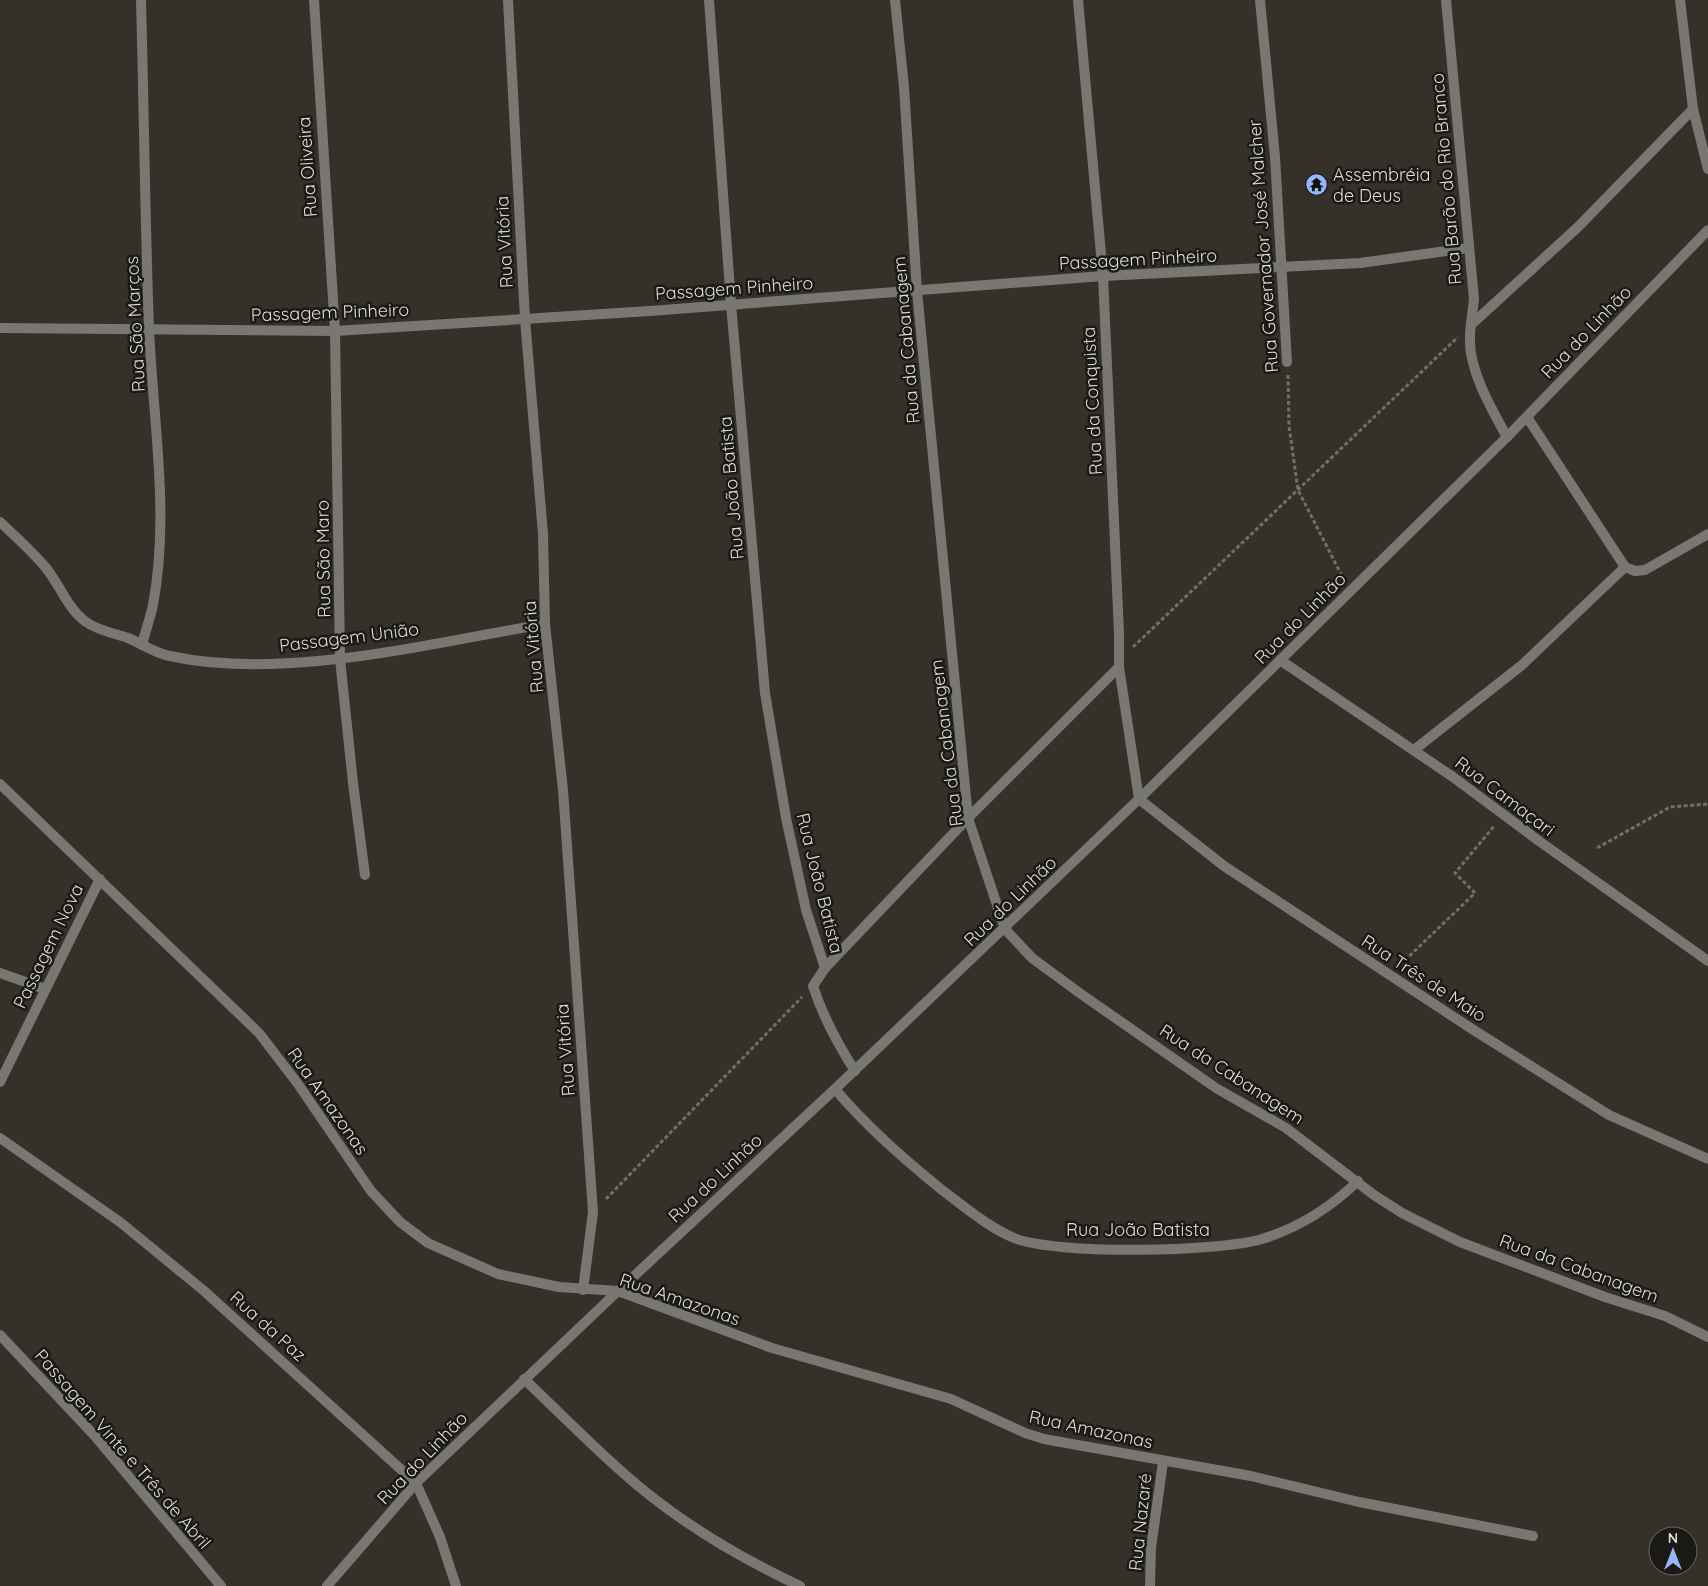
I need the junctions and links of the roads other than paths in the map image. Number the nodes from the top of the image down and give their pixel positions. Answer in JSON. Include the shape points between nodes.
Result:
{"nodes":[{"id":1,"x":141,"y":0,"type":"edge"},
{"id":2,"x":314,"y":0,"type":"edge"},
{"id":3,"x":508,"y":0,"type":"edge"},
{"id":4,"x":708,"y":0,"type":"edge"},
{"id":5,"x":895,"y":0,"type":"edge"},
{"id":6,"x":1078,"y":0,"type":"edge"},
{"id":7,"x":1260,"y":0,"type":"edge"},
{"id":8,"x":1446,"y":0,"type":"edge"},
{"id":9,"x":1680,"y":0,"type":"edge"},
{"id":10,"x":1693,"y":109,"type":"junction"},
{"id":11,"x":1708,"y":169,"type":"edge"},
{"id":12,"x":1708,"y":230,"type":"edge"},
{"id":13,"x":1468,"y":248,"type":"junction"},
{"id":14,"x":1283,"y":267,"type":"junction"},
{"id":15,"x":1103,"y":276,"type":"junction"},
{"id":16,"x":917,"y":291,"type":"junction"},
{"id":17,"x":731,"y":304,"type":"junction"},
{"id":18,"x":525,"y":319,"type":"junction"},
{"id":19,"x":1472,"y":323,"type":"junction"},
{"id":20,"x":0,"y":328,"type":"edge"},
{"id":21,"x":149,"y":330,"type":"junction"},
{"id":22,"x":335,"y":331,"type":"junction"},
{"id":23,"x":1287,"y":362,"type":"road end"},
{"id":24,"x":1526,"y":417,"type":"junction"},
{"id":25,"x":1507,"y":437,"type":"junction"},
{"id":26,"x":0,"y":522,"type":"edge"},
{"id":27,"x":1708,"y":534,"type":"edge"},
{"id":28,"x":1625,"y":567,"type":"junction"},
{"id":29,"x":545,"y":624,"type":"junction"},
{"id":30,"x":142,"y":645,"type":"junction"},
{"id":31,"x":340,"y":658,"type":"junction"},
{"id":32,"x":1280,"y":660,"type":"junction"},
{"id":33,"x":1119,"y":667,"type":"junction"},
{"id":34,"x":1414,"y":750,"type":"junction"},
{"id":35,"x":0,"y":784,"type":"edge"},
{"id":36,"x":1138,"y":799,"type":"junction"},
{"id":37,"x":968,"y":818,"type":"junction"},
{"id":38,"x":366,"y":875,"type":"dead end"},
{"id":39,"x":100,"y":879,"type":"junction"},
{"id":40,"x":1005,"y":929,"type":"junction"},
{"id":41,"x":1708,"y":961,"type":"edge"},
{"id":42,"x":825,"y":968,"type":"junction"},
{"id":43,"x":0,"y":973,"type":"edge"},
{"id":44,"x":45,"y":989,"type":"junction"},
{"id":45,"x":855,"y":1071,"type":"junction"},
{"id":46,"x":0,"y":1082,"type":"edge"},
{"id":47,"x":835,"y":1089,"type":"junction"},
{"id":48,"x":0,"y":1138,"type":"edge"},
{"id":49,"x":1708,"y":1159,"type":"edge"},
{"id":50,"x":1358,"y":1181,"type":"junction"},
{"id":51,"x":582,"y":1290,"type":"junction"},
{"id":52,"x":618,"y":1290,"type":"junction"},
{"id":53,"x":0,"y":1335,"type":"edge"},
{"id":54,"x":1708,"y":1337,"type":"edge"},
{"id":55,"x":524,"y":1379,"type":"junction"},
{"id":56,"x":1163,"y":1462,"type":"junction"},
{"id":57,"x":416,"y":1483,"type":"junction"},
{"id":58,"x":1533,"y":1536,"type":"dead end"},
{"id":59,"x":222,"y":1586,"type":"edge"},
{"id":60,"x":327,"y":1586,"type":"edge"},
{"id":61,"x":456,"y":1586,"type":"edge"},
{"id":62,"x":800,"y":1586,"type":"edge"},
{"id":63,"x":1150,"y":1586,"type":"edge"}],
"edges":[{"from":1,"to":21,"type":"street","name":"Rua São Marços"},
{"from":2,"to":22,"type":"street","name":"Rua Oliveira"},
{"from":3,"to":18,"type":"street","name":"Rua Vitória"},
{"from":4,"to":17,"type":"street","name":"Rua João Batista"},
{"from":5,"to":16,"type":"street","name":"Rua da Cabanagem"},
{"from":6,"to":15,"type":"street","name":"Rua da Conquista"},
{"from":7,"to":14,"type":"street","name":"Rua Governador José Malcher"},
{"from":8,"to":13,"type":"street","name":"Rua Barão do Rio Branco"},
{"from":9,"to":10,"type":"street"},
{"from":10,"to":11,"type":"street"},
{"from":10,"to":19,"type":"street","via":[[1578,227]]},
{"from":12,"to":24,"type":"street","name":"Rua do Linhão"},
{"from":13,"to":14,"type":"street","name":"Passagem Pinheiro","via":[[1360,263]]},
{"from":13,"to":19,"type":"street","name":"Rua Barão do Rio Branco","via":[[1474,298]]},
{"from":14,"to":15,"type":"street","name":"Passagem Pinheiro"},
{"from":14,"to":23,"type":"street","name":"Rua Governador José Malcher"},
{"from":15,"to":16,"type":"street","name":"Passagem Pinheiro"},
{"from":15,"to":33,"type":"street","name":"Rua da Conquista"},
{"from":16,"to":17,"type":"street","name":"Passagem Pinheiro"},
{"from":16,"to":37,"type":"street","name":"Rua da Cabanagem"},
{"from":17,"to":18,"type":"street","name":"Passagem Pinheiro"},
{"from":17,"to":42,"type":"street","name":"Rua João Batista","via":[[765,693],[786,818],[806,910]]},
{"from":18,"to":22,"type":"street","name":"Passagem Pinheiro"},
{"from":18,"to":29,"type":"street","name":"Rua Vitória","via":[[543,534]]},
{"from":19,"to":25,"type":"street","name":"Rua Barão do Rio Branco","via":[[1470,337],[1477,372]]},
{"from":20,"to":21,"type":"street","name":"Passagem Pinheiro"},
{"from":21,"to":22,"type":"street","name":"Passagem Pinheiro"},
{"from":21,"to":30,"type":"street","name":"Rua São Marços","via":[[159,459],[160,521],[153,606]]},
{"from":22,"to":31,"type":"street","name":"Rua São Maro"},
{"from":24,"to":25,"type":"street","name":"Rua do Linhão"},
{"from":24,"to":28,"type":"street"},
{"from":25,"to":32,"type":"street","name":"Rua do Linhão"},
{"from":26,"to":30,"type":"street","name":"Passagem União","via":[[47,569],[69,606],[85,621]]},
{"from":27,"to":28,"type":"street","via":[[1645,570]]},
{"from":28,"to":34,"type":"street","via":[[1522,665]]},
{"from":29,"to":31,"type":"street","name":"Passagem União"},
{"from":29,"to":51,"type":"street","name":"Rua Vitória","via":[[563,790],[593,1212]]},
{"from":30,"to":31,"type":"street","name":"Passagem União","via":[[171,656],[222,662],[292,663]]},
{"from":31,"to":38,"type":"street","name":"Rua São Maro"},
{"from":32,"to":34,"type":"street","name":"Rua Camaçari"},
{"from":32,"to":36,"type":"street","name":"Rua do Linhão"},
{"from":33,"to":36,"type":"street","name":"Rua da Conquista"},
{"from":33,"to":37,"type":"street"},
{"from":34,"to":41,"type":"street","name":"Rua Camaçari"},
{"from":35,"to":39,"type":"street","name":"Rua Amazonas"},
{"from":36,"to":40,"type":"street","name":"Rua do Linhão"},
{"from":36,"to":49,"type":"street","name":"Rua Três de Maio","via":[[1224,866],[1609,1115]]},
{"from":37,"to":40,"type":"street","name":"Rua da Cabanagem"},
{"from":37,"to":42,"type":"street"},
{"from":39,"to":44,"type":"street","name":"Passagem Nova"},
{"from":39,"to":51,"type":"street","name":"Rua Amazonas","via":[[260,1033],[371,1191],[400,1222],[428,1243],[498,1274]]},
{"from":40,"to":45,"type":"street","name":"Rua do Linhão"},
{"from":40,"to":50,"type":"street","name":"Rua da Cabanagem","via":[[1032,958],[1074,989],[1216,1088],[1286,1128]]},
{"from":42,"to":45,"type":"street","via":[[813,986],[834,1038]]},
{"from":43,"to":44,"type":"street"},
{"from":44,"to":46,"type":"street","name":"Passagem Nova"},
{"from":45,"to":47,"type":"street","name":"Rua do Linhão"},
{"from":47,"to":50,"type":"street","name":"Rua João Batista","via":[[905,1160],[958,1202],[993,1227],[1036,1244],[1112,1249],[1221,1245],[1260,1240],[1304,1223]]},
{"from":47,"to":52,"type":"street","name":"Rua do Linhão"},
{"from":48,"to":57,"type":"street","name":"Rua da Paz","via":[[120,1222],[203,1290]]},
{"from":50,"to":54,"type":"street","name":"Rua da Cabanagem","via":[[1402,1212],[1460,1242],[1605,1297],[1665,1316]]},
{"from":51,"to":52,"type":"street","name":"Rua Amazonas"},
{"from":52,"to":55,"type":"street","name":"Rua do Linhão"},
{"from":52,"to":56,"type":"street","name":"Rua Amazonas","via":[[772,1348],[951,1398],[1034,1436]]},
{"from":53,"to":59,"type":"street","name":"Passagem Vinte e Três de Abril","via":[[94,1435]]},
{"from":55,"to":57,"type":"street","name":"Rua do Linhão"},
{"from":55,"to":62,"type":"street","via":[[622,1472],[673,1511],[723,1546]]},
{"from":56,"to":58,"type":"street","name":"Rua Amazonas","via":[[1251,1476],[1359,1502]]},
{"from":56,"to":63,"type":"street","name":"Rua Nazaré","via":[[1151,1548]]},
{"from":57,"to":60,"type":"street","name":"Rua do Linhão"},
{"from":57,"to":61,"type":"street","name":"Rua da Paz","via":[[440,1537]]}]}
